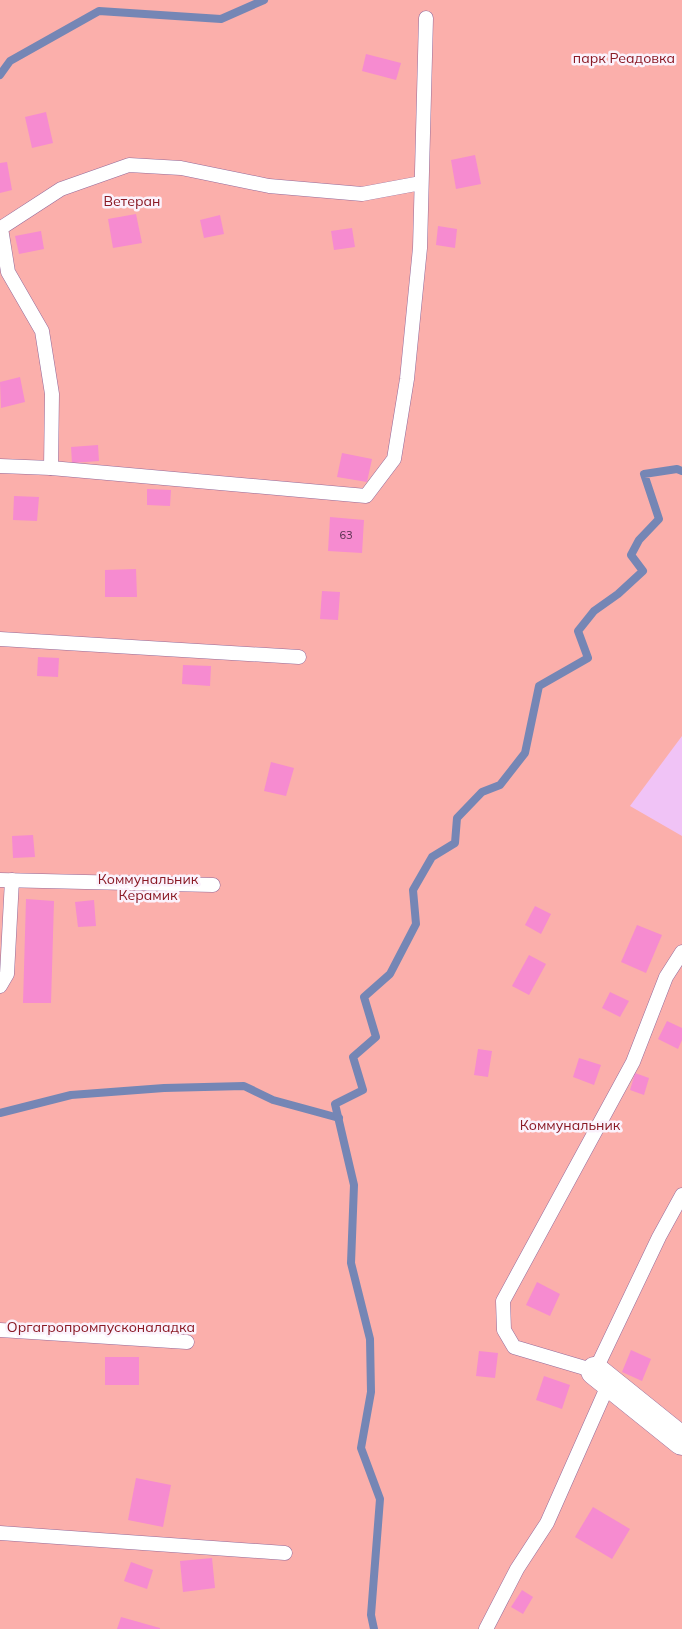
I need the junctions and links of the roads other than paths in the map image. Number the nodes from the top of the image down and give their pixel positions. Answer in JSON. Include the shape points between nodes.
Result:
{"nodes":[{"id":1,"x":426,"y":18,"type":"dead end"},
{"id":2,"x":421,"y":183,"type":"junction"},
{"id":3,"x":0,"y":466,"type":"edge"},
{"id":4,"x":51,"y":468,"type":"junction"},
{"id":5,"x":0,"y":639,"type":"edge"},
{"id":6,"x":299,"y":657,"type":"dead end"},
{"id":7,"x":6,"y":880,"type":"edge"},
{"id":8,"x":214,"y":885,"type":"dead end"},
{"id":9,"x":682,"y":952,"type":"edge"},
{"id":10,"x":0,"y":986,"type":"edge"},
{"id":11,"x":682,"y":1195,"type":"edge"},
{"id":12,"x":0,"y":1330,"type":"edge"},
{"id":13,"x":187,"y":1342,"type":"dead end"},
{"id":14,"x":602,"y":1377,"type":"junction"},
{"id":15,"x":682,"y":1441,"type":"edge"},
{"id":16,"x":0,"y":1533,"type":"edge"},
{"id":17,"x":284,"y":1553,"type":"dead end"},
{"id":18,"x":486,"y":1629,"type":"edge"}],
"edges":[{"from":1,"to":2,"type":"lane"},
{"from":2,"to":4,"type":"lane","via":[[420,248],[407,379],[394,459],[366,496]]},
{"from":2,"to":4,"type":"lane","via":[[362,194],[269,186],[181,168],[129,165],[60,189],[1,228],[8,272],[42,331],[52,394]]},
{"from":3,"to":4,"type":"lane"},
{"from":5,"to":6,"type":"lane"},
{"from":7,"to":8,"type":"lane"},
{"from":7,"to":10,"type":"lane","via":[[7,974]]},
{"from":9,"to":14,"type":"lane","via":[[666,977],[633,1062],[503,1301],[504,1330],[514,1347]]},
{"from":11,"to":14,"type":"lane","via":[[658,1237]]},
{"from":12,"to":13,"type":"lane"},
{"from":14,"to":15,"type":"street"},
{"from":14,"to":18,"type":"lane","via":[[547,1524],[517,1569]]},
{"from":16,"to":17,"type":"lane"}]}
